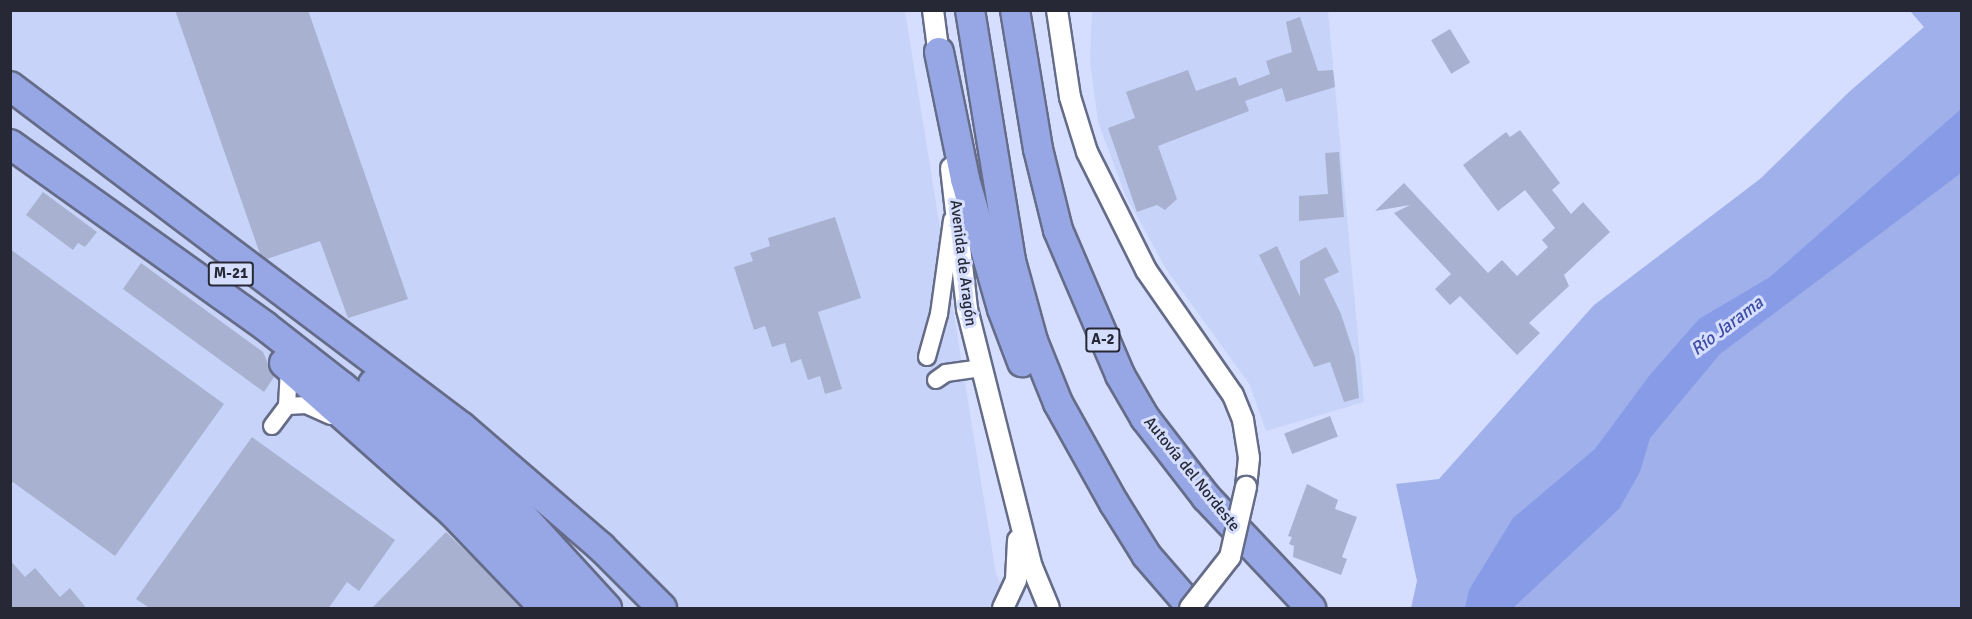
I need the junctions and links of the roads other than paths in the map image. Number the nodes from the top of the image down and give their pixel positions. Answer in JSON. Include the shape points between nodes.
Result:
{"nodes":[{"id":1,"x":933,"y":10,"type":"edge"},
{"id":2,"x":970,"y":10,"type":"edge"},
{"id":3,"x":1015,"y":10,"type":"edge"},
{"id":4,"x":1057,"y":10,"type":"edge"},
{"id":5,"x":939,"y":52,"type":"junction"},
{"id":6,"x":10,"y":86,"type":"edge"},
{"id":7,"x":10,"y":110,"type":"edge"},
{"id":8,"x":10,"y":144,"type":"edge"},
{"id":9,"x":955,"y":202,"type":"junction"},
{"id":10,"x":110,"y":217,"type":"junction"},
{"id":11,"x":927,"y":357,"type":"dead end"},
{"id":12,"x":289,"y":368,"type":"junction"},
{"id":13,"x":980,"y":368,"type":"junction"},
{"id":14,"x":936,"y":380,"type":"dead end"},
{"id":15,"x":287,"y":406,"type":"junction"},
{"id":16,"x":272,"y":426,"type":"dead end"},
{"id":17,"x":376,"y":446,"type":"junction"},
{"id":18,"x":1114,"y":503,"type":"junction"},
{"id":19,"x":1018,"y":510,"type":"junction"},
{"id":20,"x":544,"y":609,"type":"edge"},
{"id":21,"x":577,"y":609,"type":"edge"},
{"id":22,"x":607,"y":609,"type":"edge"},
{"id":23,"x":662,"y":609,"type":"edge"},
{"id":24,"x":1003,"y":609,"type":"edge"},
{"id":25,"x":1049,"y":609,"type":"edge"},
{"id":26,"x":1191,"y":609,"type":"edge"},
{"id":27,"x":1311,"y":609,"type":"edge"}],
"edges":[{"from":1,"to":5,"type":"street","name":"Avenida de Aragón"},
{"from":2,"to":18,"type":"highway","via":[[1011,261],[1033,341],[1058,403]]},
{"from":3,"to":27,"type":"highway","name":"Autovía del Nordeste","number":"A-2","via":[[1038,149],[1058,230],[1120,375],[1145,418],[1206,497]]},
{"from":4,"to":26,"type":"street","bridge":true,"via":[[1070,97],[1087,152],[1146,270],[1233,395],[1243,420],[1249,458],[1230,557]]},
{"from":5,"to":9,"type":"street","name":"Avenida de Aragón"},
{"from":5,"to":18,"type":"highway","via":[[965,179],[1019,354],[1063,448]]},
{"from":6,"to":23,"type":"highway","via":[[462,427],[601,547]]},
{"from":7,"to":22,"type":"highway","number":"M-21","via":[[276,307],[447,444],[519,513]]},
{"from":8,"to":10,"type":"highway","number":"M-21"},
{"from":9,"to":11,"type":"street","via":[[939,314]]},
{"from":9,"to":13,"type":"street","name":"Avenida de Aragón","via":[[967,309]]},
{"from":10,"to":12,"type":"highway"},
{"from":10,"to":21,"type":"highway","number":"M-21","via":[[265,326],[432,461]]},
{"from":12,"to":15,"type":"street"},
{"from":12,"to":17,"type":"highway"},
{"from":13,"to":14,"type":"street","via":[[946,373]]},
{"from":13,"to":19,"type":"street","name":"Avenida de Aragón"},
{"from":15,"to":16,"type":"street"},
{"from":15,"to":17,"type":"street","via":[[320,408]]},
{"from":17,"to":20,"type":"highway","via":[[453,513]]},
{"from":18,"to":26,"type":"highway","via":[[1147,556]]},
{"from":19,"to":24,"type":"street","name":"Avenida de Aragón","via":[[1016,580]]},
{"from":19,"to":25,"type":"street","name":"Avenida de Aragón","via":[[1037,582]]}]}
